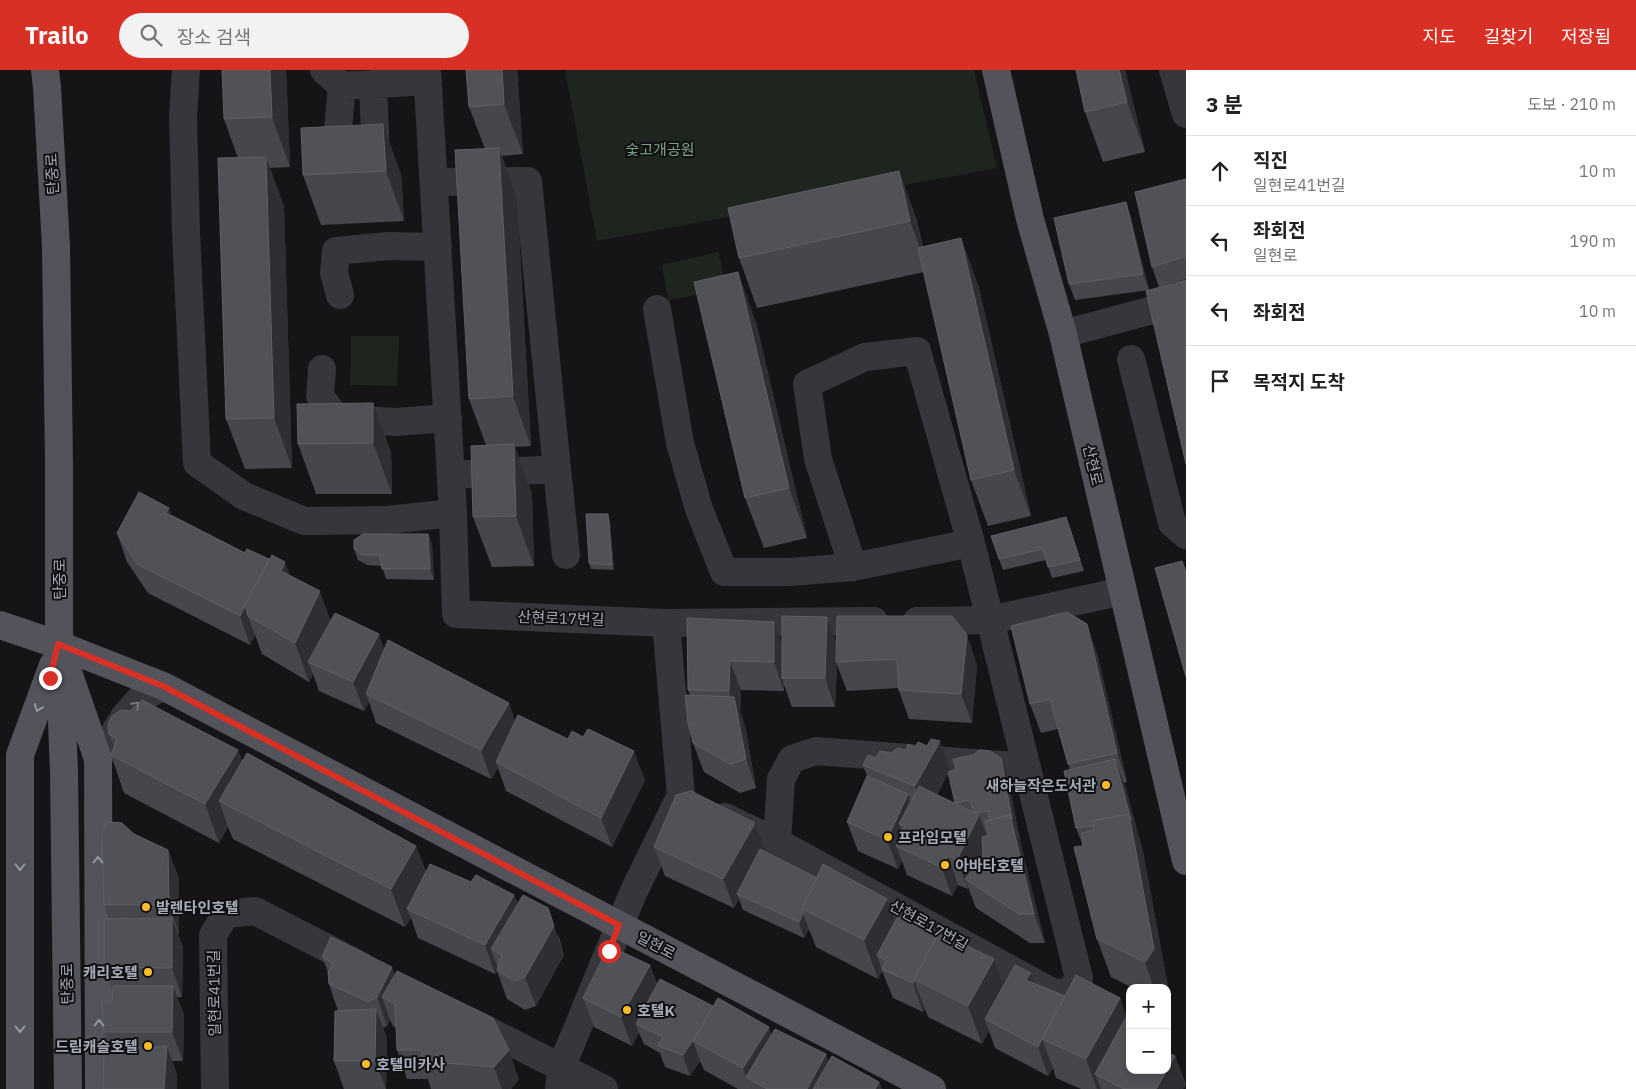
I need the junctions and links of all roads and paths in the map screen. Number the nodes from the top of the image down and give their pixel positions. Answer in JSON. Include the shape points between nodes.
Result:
{"nodes":[{"id":1,"x":45,"y":70,"type":"edge"},
{"id":2,"x":186,"y":70,"type":"edge"},
{"id":3,"x":996,"y":70,"type":"edge"},
{"id":4,"x":1173,"y":70,"type":"edge"},
{"id":5,"x":427,"y":75,"type":"edge"},
{"id":6,"x":333,"y":78,"type":"edge"},
{"id":7,"x":373,"y":84,"type":"junction"},
{"id":8,"x":1186,"y":114,"type":"edge"},
{"id":9,"x":338,"y":128,"type":"edge"},
{"id":10,"x":376,"y":159,"type":"edge"},
{"id":11,"x":434,"y":182,"type":"junction"},
{"id":12,"x":438,"y":247,"type":"junction"},
{"id":13,"x":340,"y":295,"type":"dead end"},
{"id":14,"x":1186,"y":301,"type":"edge"},
{"id":15,"x":657,"y":309,"type":"dead end"},
{"id":16,"x":1063,"y":334,"type":"junction"},
{"id":17,"x":1131,"y":359,"type":"dead end"},
{"id":18,"x":322,"y":369,"type":"dead end"},
{"id":19,"x":448,"y":418,"type":"junction"},
{"id":20,"x":557,"y":470,"type":"junction"},
{"id":21,"x":451,"y":476,"type":"junction"},
{"id":22,"x":454,"y":513,"type":"junction"},
{"id":23,"x":1186,"y":535,"type":"edge"},
{"id":24,"x":971,"y":543,"type":"junction"},
{"id":25,"x":566,"y":556,"type":"dead end"},
{"id":26,"x":853,"y":567,"type":"junction"},
{"id":27,"x":1122,"y":590,"type":"junction"},
{"id":28,"x":990,"y":620,"type":"junction"},
{"id":29,"x":666,"y":623,"type":"junction"},
{"id":30,"x":0,"y":625,"type":"edge"},
{"id":31,"x":58,"y":644,"type":"junction"},
{"id":32,"x":163,"y":686,"type":"junction"},
{"id":33,"x":98,"y":759,"type":"junction"},
{"id":34,"x":1027,"y":766,"type":"junction"},
{"id":35,"x":681,"y":795,"type":"junction"},
{"id":36,"x":777,"y":842,"type":"junction"},
{"id":37,"x":1186,"y":861,"type":"edge"},
{"id":38,"x":619,"y":925,"type":"junction"},
{"id":39,"x":385,"y":978,"type":"edge"},
{"id":40,"x":445,"y":1009,"type":"edge"},
{"id":41,"x":560,"y":1078,"type":"edge"},
{"id":42,"x":20,"y":1089,"type":"edge"},
{"id":43,"x":68,"y":1089,"type":"edge"},
{"id":44,"x":100,"y":1089,"type":"edge"},
{"id":45,"x":215,"y":1089,"type":"edge"},
{"id":46,"x":604,"y":1089,"type":"edge"},
{"id":47,"x":932,"y":1089,"type":"edge"}],
"edges":[{"from":1,"to":31,"type":"main road","name":"탄중로","via":[[56,247]]},
{"from":2,"to":22,"type":"street","via":[[183,116],[185,194],[197,463],[244,496],[304,521],[387,520]]},
{"from":3,"to":16,"type":"main road","name":"산현로","via":[[1030,220]]},
{"from":4,"to":8,"type":"street"},
{"from":5,"to":7,"type":"street"},
{"from":5,"to":11,"type":"street"},
{"from":6,"to":7,"type":"street"},
{"from":6,"to":9,"type":"street"},
{"from":7,"to":10,"type":"street"},
{"from":11,"to":12,"type":"street"},
{"from":11,"to":20,"type":"street","via":[[528,181]]},
{"from":12,"to":13,"type":"street","via":[[388,246],[336,251],[334,273]]},
{"from":12,"to":19,"type":"street"},
{"from":14,"to":16,"type":"street"},
{"from":15,"to":26,"type":"street","via":[[680,443],[699,509],[724,572],[789,572]]},
{"from":16,"to":27,"type":"main road","name":"산현로"},
{"from":17,"to":23,"type":"street","via":[[1172,523]]},
{"from":18,"to":19,"type":"street","via":[[320,396],[337,419],[396,422]]},
{"from":19,"to":21,"type":"street"},
{"from":20,"to":21,"type":"street"},
{"from":20,"to":25,"type":"street"},
{"from":21,"to":22,"type":"street"},
{"from":22,"to":29,"type":"street","name":"산현로17번길","via":[[456,614]]},
{"from":24,"to":26,"type":"street"},
{"from":24,"to":26,"type":"street","via":[[916,350],[865,357],[807,384],[818,459]]},
{"from":24,"to":28,"type":"street"},
{"from":27,"to":28,"type":"street","name":"산현로17번길"},
{"from":27,"to":37,"type":"main road","name":"산현로"},
{"from":28,"to":29,"type":"street","name":"산현로17번길"},
{"from":28,"to":34,"type":"street","name":"산현로17번길"},
{"from":29,"to":35,"type":"street"},
{"from":30,"to":31,"type":"main road","name":"일현로"},
{"from":31,"to":32,"type":"main road","name":"일현로"},
{"from":31,"to":33,"type":"main road"},
{"from":31,"to":42,"type":"main road","one_way":true,"via":[[50,678],[20,755]]},
{"from":31,"to":43,"type":"main road","name":"탄중로","via":[[64,772]]},
{"from":33,"to":32,"type":"street","one_way":true,"via":[[124,717],[139,700]]},
{"from":32,"to":38,"type":"main road","name":"일현로"},
{"from":44,"to":33,"type":"main road","one_way":true},
{"from":34,"to":36,"type":"street","via":[[816,751],[792,759],[781,779]]},
{"from":34,"to":36,"type":"street","name":"산현로17번길","via":[[1079,978],[1069,994],[1052,992]]},
{"from":35,"to":36,"type":"street","name":"산현로17번길"},
{"from":35,"to":38,"type":"street"},
{"from":38,"to":41,"type":"street"},
{"from":38,"to":47,"type":"main road","name":"일현로"},
{"from":39,"to":45,"type":"street","name":"일현로41번길","via":[[255,911],[226,914],[213,935]]},
{"from":40,"to":41,"type":"street"},
{"from":41,"to":46,"type":"street"}]}
